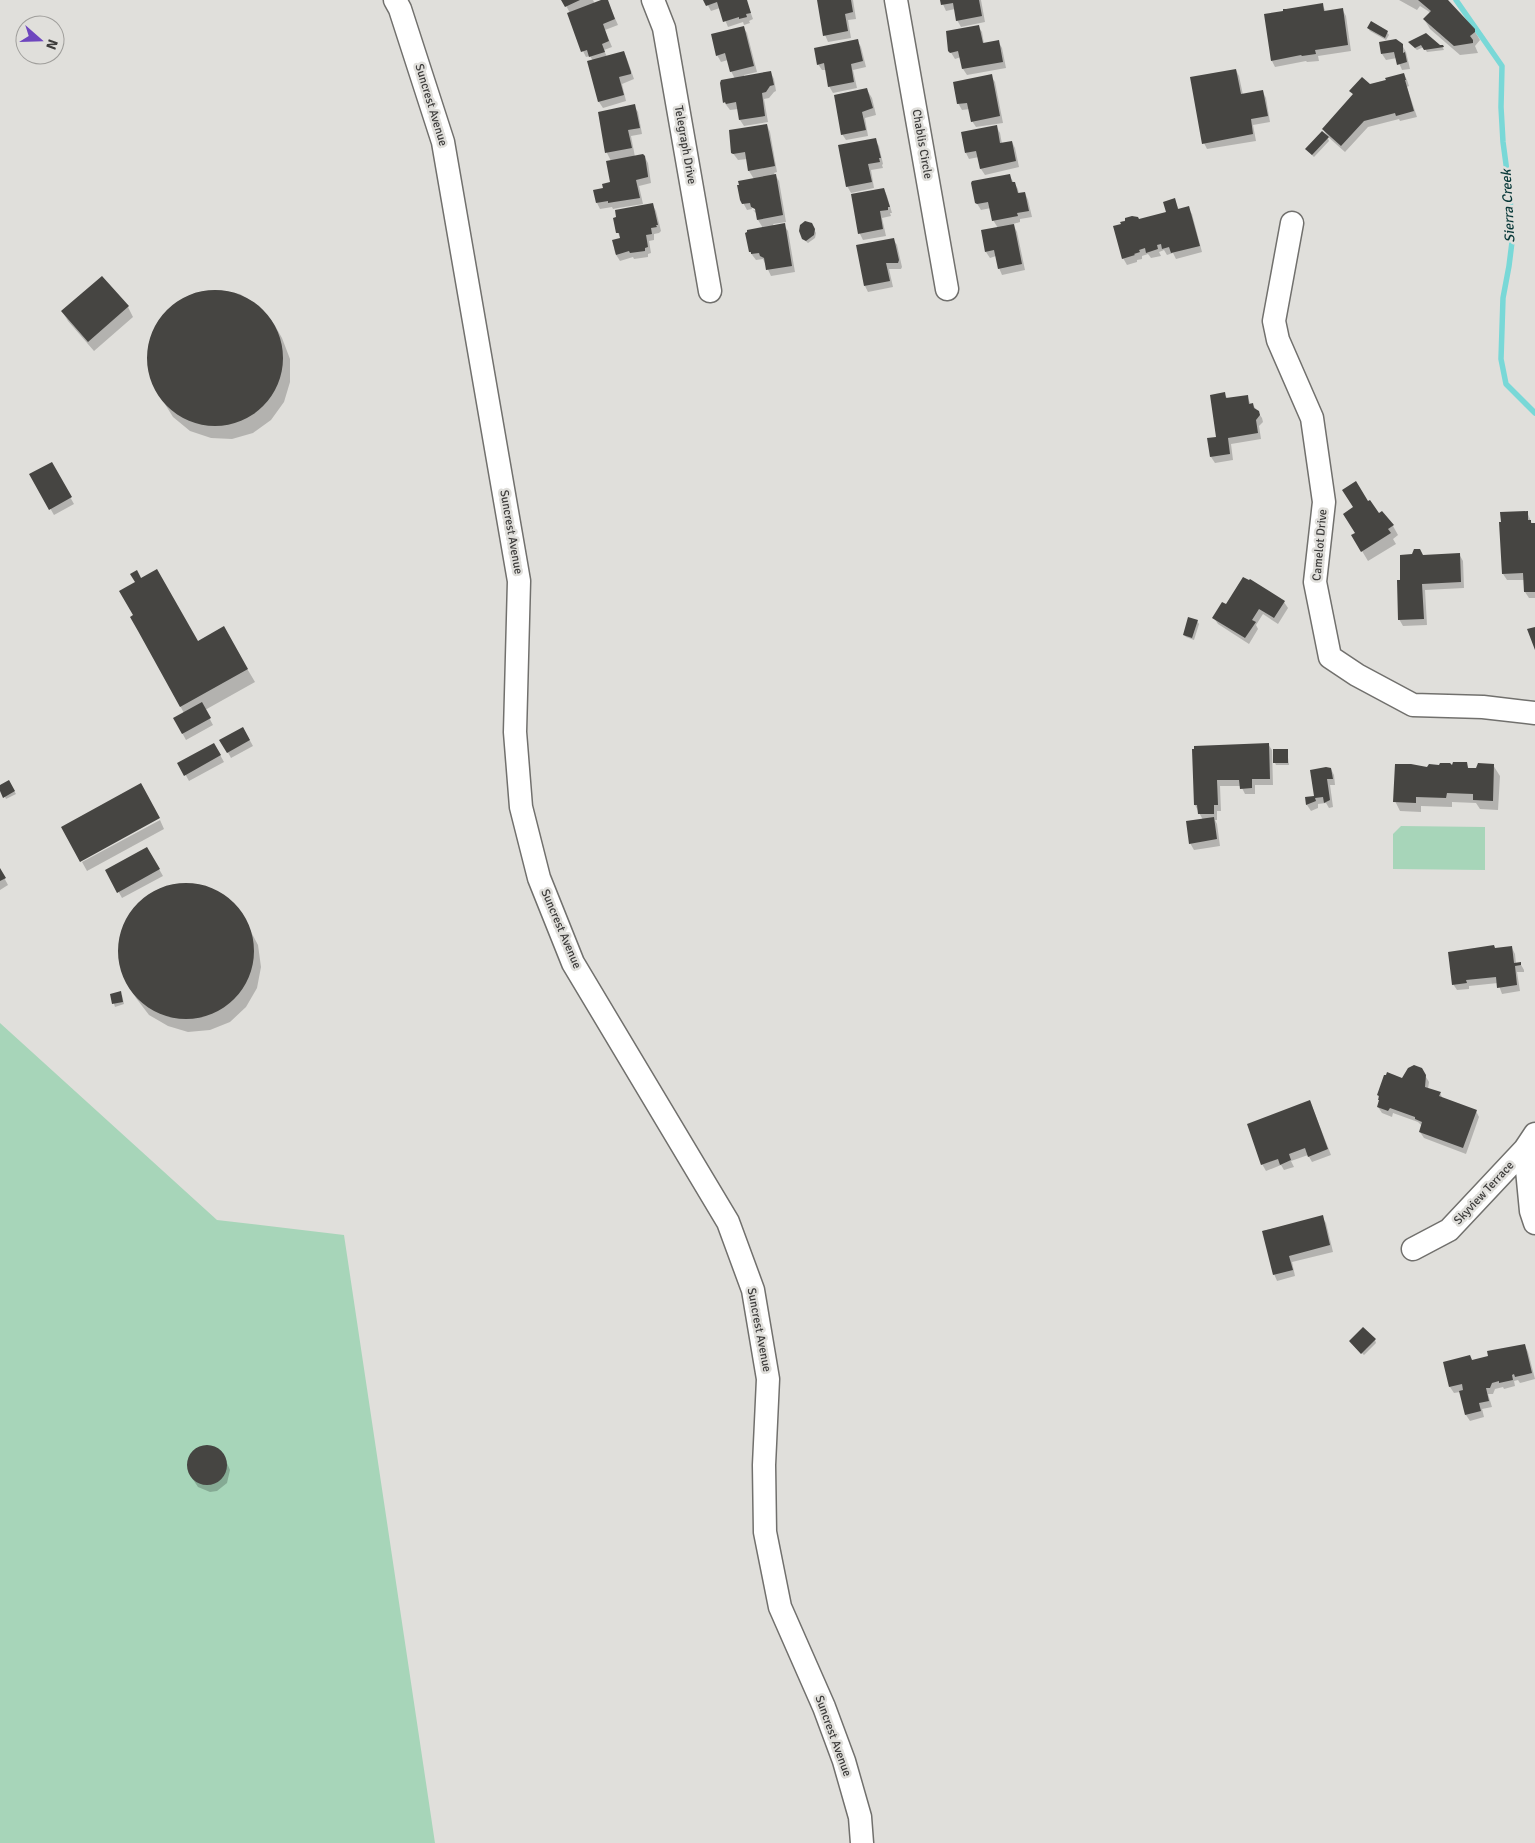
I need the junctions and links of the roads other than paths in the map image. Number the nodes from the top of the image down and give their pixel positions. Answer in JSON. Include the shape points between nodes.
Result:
{"nodes":[{"id":1,"x":395,"y":0,"type":"edge"},
{"id":2,"x":653,"y":0,"type":"edge"},
{"id":3,"x":896,"y":0,"type":"edge"},
{"id":4,"x":1292,"y":223,"type":"dead end"},
{"id":5,"x":947,"y":289,"type":"dead end"},
{"id":6,"x":710,"y":291,"type":"dead end"},
{"id":7,"x":1535,"y":714,"type":"edge"},
{"id":8,"x":1530,"y":1141,"type":"edge"},
{"id":9,"x":1535,"y":1222,"type":"edge"},
{"id":10,"x":1413,"y":1249,"type":"dead end"},
{"id":11,"x":862,"y":1843,"type":"edge"}],
"edges":[{"from":1,"to":11,"type":"street","name":"Suncrest Avenue","via":[[444,142],[519,581],[515,732],[522,807],[539,878],[573,963],[728,1222],[753,1290],[768,1379],[765,1532],[780,1607],[844,1760],[860,1817]]},
{"from":2,"to":6,"type":"street","name":"Telegraph Drive","via":[[664,28]]},
{"from":3,"to":5,"type":"street","name":"Chablis Circle"},
{"from":4,"to":7,"type":"street","name":"Camelot Drive","via":[[1274,321],[1278,340],[1312,418],[1324,502],[1315,582],[1330,657],[1357,676],[1413,705],[1483,707]]},
{"from":8,"to":9,"type":"street","via":[[1531,1211]]},
{"from":8,"to":10,"type":"street","name":"Skyview Terrace","via":[[1449,1230]]}]}
